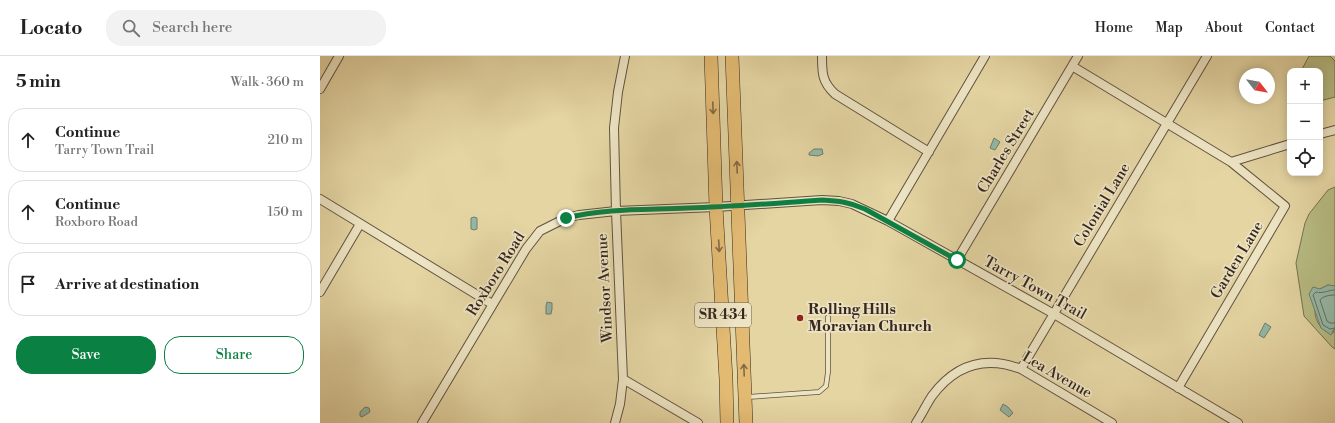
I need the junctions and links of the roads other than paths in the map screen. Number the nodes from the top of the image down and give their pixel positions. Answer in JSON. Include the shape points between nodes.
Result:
{"nodes":[{"id":1,"x":339,"y":56,"type":"edge"},
{"id":2,"x":624,"y":56,"type":"edge"},
{"id":3,"x":732,"y":56,"type":"edge"},
{"id":4,"x":822,"y":56,"type":"edge"},
{"id":5,"x":985,"y":56,"type":"edge"},
{"id":6,"x":1078,"y":56,"type":"edge"},
{"id":7,"x":1207,"y":56,"type":"edge"},
{"id":8,"x":711,"y":62,"type":"edge"},
{"id":9,"x":1072,"y":66,"type":"junction"},
{"id":10,"x":320,"y":89,"type":"edge"},
{"id":11,"x":1167,"y":124,"type":"junction"},
{"id":12,"x":1335,"y":130,"type":"edge"},
{"id":13,"x":1323,"y":133,"type":"edge"},
{"id":14,"x":1287,"y":145,"type":"edge"},
{"id":15,"x":929,"y":152,"type":"junction"},
{"id":16,"x":1231,"y":162,"type":"junction"},
{"id":17,"x":320,"y":199,"type":"edge"},
{"id":18,"x":739,"y":206,"type":"junction"},
{"id":19,"x":716,"y":207,"type":"junction"},
{"id":20,"x":616,"y":211,"type":"junction"},
{"id":21,"x":888,"y":221,"type":"junction"},
{"id":22,"x":360,"y":224,"type":"junction"},
{"id":23,"x":957,"y":260,"type":"junction"},
{"id":24,"x":320,"y":292,"type":"edge"},
{"id":25,"x":492,"y":304,"type":"junction"},
{"id":26,"x":1054,"y":314,"type":"junction"},
{"id":27,"x":828,"y":317,"type":"dead end"},
{"id":28,"x":1021,"y":369,"type":"junction"},
{"id":29,"x":623,"y":379,"type":"junction"},
{"id":30,"x":726,"y":379,"type":"junction"},
{"id":31,"x":1178,"y":388,"type":"junction"},
{"id":32,"x":745,"y":397,"type":"junction"},
{"id":33,"x":422,"y":423,"type":"edge"},
{"id":34,"x":615,"y":423,"type":"edge"},
{"id":35,"x":698,"y":423,"type":"edge"},
{"id":36,"x":727,"y":423,"type":"edge"},
{"id":37,"x":734,"y":423,"type":"edge"},
{"id":38,"x":746,"y":423,"type":"edge"},
{"id":39,"x":916,"y":423,"type":"edge"},
{"id":40,"x":1112,"y":423,"type":"edge"},
{"id":41,"x":1238,"y":423,"type":"edge"}],
"edges":[{"from":1,"to":10,"type":"street"},
{"from":2,"to":20,"type":"street","name":"Windsor Avenue","via":[[614,128]]},
{"from":18,"to":3,"type":"main road","number":"SR 434","one_way":true},
{"from":4,"to":15,"type":"street","via":[[822,71],[827,86],[835,94]]},
{"from":5,"to":15,"type":"street"},
{"from":6,"to":9,"type":"street","name":"Charles Street"},
{"from":7,"to":11,"type":"street","name":"Colonial Lane"},
{"from":8,"to":19,"type":"main road","number":"SR 434","one_way":true},
{"from":9,"to":11,"type":"street"},
{"from":9,"to":23,"type":"street","name":"Charles Street"},
{"from":11,"to":16,"type":"street"},
{"from":11,"to":26,"type":"street","name":"Colonial Lane"},
{"from":12,"to":13,"type":"street"},
{"from":14,"to":16,"type":"street"},
{"from":15,"to":21,"type":"street"},
{"from":16,"to":31,"type":"street","name":"Garden Lane","via":[[1285,206]]},
{"from":17,"to":22,"type":"street"},
{"from":18,"to":19,"type":"street","name":"Roxboro Road"},
{"from":18,"to":21,"type":"street","name":"Tarry Town Trail","via":[[839,201],[852,204]]},
{"from":32,"to":18,"type":"main road","number":"SR 434","one_way":true},
{"from":19,"to":20,"type":"street","name":"Roxboro Road"},
{"from":19,"to":30,"type":"main road","number":"SR 434","one_way":true},
{"from":20,"to":25,"type":"street","name":"Roxboro Road","via":[[579,214],[540,231]]},
{"from":20,"to":29,"type":"street","name":"Windsor Avenue"},
{"from":21,"to":23,"type":"street","name":"Tarry Town Trail"},
{"from":22,"to":24,"type":"street"},
{"from":22,"to":25,"type":"street"},
{"from":23,"to":26,"type":"street","name":"Tarry Town Trail"},
{"from":25,"to":33,"type":"street","name":"Roxboro Road"},
{"from":26,"to":28,"type":"street","name":"Colonial Lane"},
{"from":26,"to":31,"type":"street","name":"Tarry Town Trail"},
{"from":27,"to":32,"type":"lane","via":[[826,386],[819,392]]},
{"from":28,"to":39,"type":"street","name":"Lea Avenue","via":[[1010,364],[985,362],[960,369],[932,396]]},
{"from":28,"to":40,"type":"street","name":"Lea Avenue"},
{"from":29,"to":34,"type":"street","name":"Windsor Avenue"},
{"from":29,"to":35,"type":"street"},
{"from":30,"to":36,"type":"main road","number":"SR 434"},
{"from":30,"to":37,"type":"main road","via":[[733,396]]},
{"from":31,"to":41,"type":"street","name":"Tarry Town Trail"},
{"from":32,"to":38,"type":"main road","number":"SR 434"}]}
